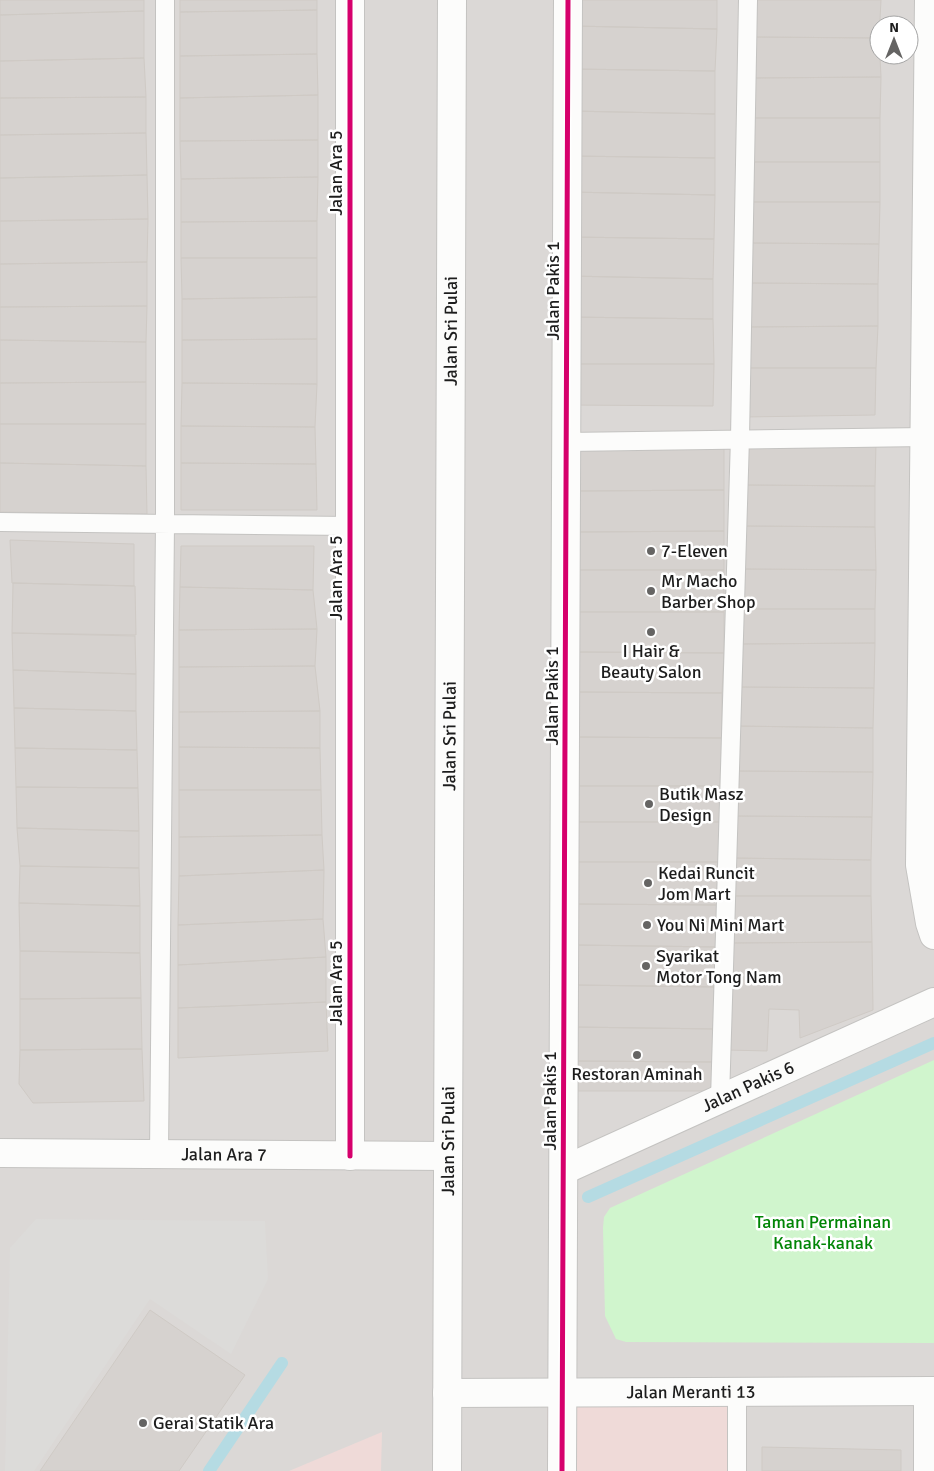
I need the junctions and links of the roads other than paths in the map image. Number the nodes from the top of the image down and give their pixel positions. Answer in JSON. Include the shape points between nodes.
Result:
{"nodes":[{"id":1,"x":165,"y":0,"type":"edge"},
{"id":2,"x":350,"y":0,"type":"edge"},
{"id":3,"x":452,"y":0,"type":"edge"},
{"id":4,"x":568,"y":0,"type":"edge"},
{"id":5,"x":748,"y":0,"type":"edge"},
{"id":6,"x":929,"y":0,"type":"edge"},
{"id":7,"x":931,"y":109,"type":"edge"},
{"id":8,"x":925,"y":437,"type":"junction"},
{"id":9,"x":740,"y":438,"type":"junction"},
{"id":10,"x":566,"y":442,"type":"junction"},
{"id":11,"x":0,"y":522,"type":"edge"},
{"id":12,"x":165,"y":524,"type":"junction"},
{"id":13,"x":350,"y":526,"type":"junction"},
{"id":14,"x":934,"y":935,"type":"edge"},
{"id":15,"x":934,"y":1002,"type":"edge"},
{"id":16,"x":720,"y":1100,"type":"junction"},
{"id":17,"x":0,"y":1153,"type":"edge"},
{"id":18,"x":160,"y":1154,"type":"junction"},
{"id":19,"x":350,"y":1156,"type":"junction"},
{"id":20,"x":448,"y":1156,"type":"junction"},
{"id":21,"x":564,"y":1170,"type":"junction"},
{"id":22,"x":931,"y":1391,"type":"edge"},
{"id":23,"x":563,"y":1392,"type":"junction"},
{"id":24,"x":737,"y":1392,"type":"junction"},
{"id":25,"x":447,"y":1393,"type":"junction"},
{"id":26,"x":445,"y":1470,"type":"edge"},
{"id":27,"x":562,"y":1471,"type":"edge"},
{"id":28,"x":737,"y":1471,"type":"edge"},
{"id":29,"x":928,"y":1471,"type":"edge"}],
"edges":[{"from":1,"to":12,"type":"lane"},
{"from":2,"to":13,"type":"street","name":"Jalan Ara 5"},
{"from":3,"to":20,"type":"street","name":"Jalan Sri Pulai"},
{"from":4,"to":10,"type":"street","name":"Jalan Pakis 1"},
{"from":5,"to":9,"type":"lane"},
{"from":6,"to":7,"type":"street"},
{"from":7,"to":8,"type":"street"},
{"from":8,"to":9,"type":"lane"},
{"from":8,"to":14,"type":"street","via":[[920,865]]},
{"from":9,"to":10,"type":"lane"},
{"from":9,"to":16,"type":"lane"},
{"from":10,"to":21,"type":"street","name":"Jalan Pakis 1"},
{"from":11,"to":12,"type":"lane"},
{"from":12,"to":13,"type":"lane"},
{"from":12,"to":18,"type":"lane"},
{"from":13,"to":19,"type":"street","name":"Jalan Ara 5"},
{"from":15,"to":16,"type":"street","name":"Jalan Pakis 6"},
{"from":16,"to":21,"type":"street","name":"Jalan Pakis 6"},
{"from":17,"to":18,"type":"street","name":"Jalan Ara 7"},
{"from":18,"to":19,"type":"street","name":"Jalan Ara 7"},
{"from":19,"to":20,"type":"street","name":"Jalan Ara 7"},
{"from":20,"to":25,"type":"street","name":"Jalan Sri Pulai"},
{"from":21,"to":23,"type":"street","name":"Jalan Pakis 1"},
{"from":22,"to":24,"type":"street","name":"Jalan Meranti 13"},
{"from":22,"to":29,"type":"street"},
{"from":23,"to":24,"type":"street","name":"Jalan Meranti 13"},
{"from":23,"to":25,"type":"street","name":"Jalan Meranti 13"},
{"from":23,"to":27,"type":"street","name":"Jalan Pakis 1"},
{"from":24,"to":28,"type":"lane"},
{"from":25,"to":26,"type":"street","name":"Jalan Sri Pulai"}]}
